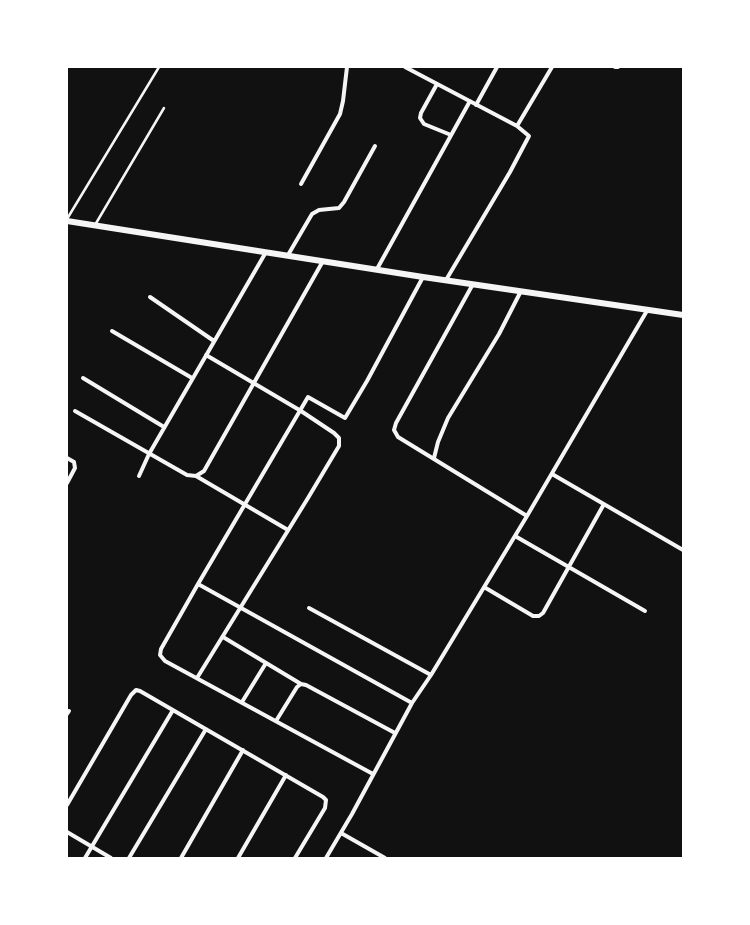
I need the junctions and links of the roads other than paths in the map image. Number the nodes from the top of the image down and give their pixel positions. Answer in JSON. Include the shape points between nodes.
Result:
{"nodes":[{"id":1,"x":159,"y":67,"type":"edge"},
{"id":2,"x":347,"y":67,"type":"edge"},
{"id":3,"x":405,"y":67,"type":"edge"},
{"id":4,"x":497,"y":67,"type":"edge"},
{"id":5,"x":552,"y":67,"type":"edge"},
{"id":6,"x":437,"y":84,"type":"junction"},
{"id":7,"x":470,"y":102,"type":"junction"},
{"id":8,"x":476,"y":105,"type":"junction"},
{"id":9,"x":164,"y":108,"type":"dead end"},
{"id":10,"x":517,"y":126,"type":"junction"},
{"id":11,"x":451,"y":136,"type":"junction"},
{"id":12,"x":375,"y":146,"type":"dead end"},
{"id":13,"x":301,"y":184,"type":"dead end"},
{"id":14,"x":67,"y":220,"type":"edge"},
{"id":15,"x":95,"y":225,"type":"junction"},
{"id":16,"x":266,"y":252,"type":"junction"},
{"id":17,"x":288,"y":255,"type":"junction"},
{"id":18,"x":323,"y":261,"type":"junction"},
{"id":19,"x":377,"y":269,"type":"junction"},
{"id":20,"x":423,"y":277,"type":"junction"},
{"id":21,"x":446,"y":280,"type":"junction"},
{"id":22,"x":473,"y":284,"type":"junction"},
{"id":23,"x":521,"y":290,"type":"junction"},
{"id":24,"x":150,"y":297,"type":"dead end"},
{"id":25,"x":648,"y":310,"type":"junction"},
{"id":26,"x":683,"y":315,"type":"edge"},
{"id":27,"x":112,"y":331,"type":"dead end"},
{"id":28,"x":214,"y":341,"type":"junction"},
{"id":29,"x":206,"y":355,"type":"junction"},
{"id":30,"x":83,"y":378,"type":"dead end"},
{"id":31,"x":192,"y":378,"type":"junction"},
{"id":32,"x":254,"y":383,"type":"junction"},
{"id":33,"x":75,"y":411,"type":"dead end"},
{"id":34,"x":301,"y":411,"type":"junction"},
{"id":35,"x":164,"y":427,"type":"junction"},
{"id":36,"x":149,"y":454,"type":"junction"},
{"id":37,"x":67,"y":458,"type":"edge"},
{"id":38,"x":434,"y":458,"type":"junction"},
{"id":39,"x":552,"y":474,"type":"junction"},
{"id":40,"x":139,"y":476,"type":"dead end"},
{"id":41,"x":196,"y":476,"type":"junction"},
{"id":42,"x":67,"y":483,"type":"edge"},
{"id":43,"x":604,"y":504,"type":"junction"},
{"id":44,"x":245,"y":506,"type":"junction"},
{"id":45,"x":527,"y":516,"type":"junction"},
{"id":46,"x":288,"y":530,"type":"junction"},
{"id":47,"x":515,"y":536,"type":"junction"},
{"id":48,"x":683,"y":550,"type":"edge"},
{"id":49,"x":570,"y":567,"type":"junction"},
{"id":50,"x":198,"y":584,"type":"junction"},
{"id":51,"x":484,"y":587,"type":"junction"},
{"id":52,"x":240,"y":608,"type":"junction"},
{"id":53,"x":309,"y":608,"type":"dead end"},
{"id":54,"x":645,"y":611,"type":"dead end"},
{"id":55,"x":223,"y":637,"type":"junction"},
{"id":56,"x":266,"y":663,"type":"junction"},
{"id":57,"x":431,"y":675,"type":"junction"},
{"id":58,"x":197,"y":678,"type":"junction"},
{"id":59,"x":301,"y":684,"type":"junction"},
{"id":60,"x":242,"y":702,"type":"junction"},
{"id":61,"x":412,"y":703,"type":"junction"},
{"id":62,"x":173,"y":710,"type":"junction"},
{"id":63,"x":276,"y":721,"type":"junction"},
{"id":64,"x":206,"y":729,"type":"junction"},
{"id":65,"x":395,"y":733,"type":"junction"},
{"id":66,"x":243,"y":750,"type":"junction"},
{"id":67,"x":373,"y":774,"type":"junction"},
{"id":68,"x":286,"y":775,"type":"junction"},
{"id":69,"x":67,"y":805,"type":"edge"},
{"id":70,"x":67,"y":832,"type":"edge"},
{"id":71,"x":341,"y":833,"type":"junction"},
{"id":72,"x":92,"y":846,"type":"junction"},
{"id":73,"x":84,"y":858,"type":"edge"},
{"id":74,"x":111,"y":858,"type":"edge"},
{"id":75,"x":129,"y":858,"type":"edge"},
{"id":76,"x":181,"y":858,"type":"edge"},
{"id":77,"x":238,"y":858,"type":"edge"},
{"id":78,"x":295,"y":858,"type":"edge"},
{"id":79,"x":326,"y":858,"type":"edge"},
{"id":80,"x":385,"y":858,"type":"edge"}],
"edges":[{"from":1,"to":14,"type":"lane"},
{"from":2,"to":13,"type":"street","via":[[340,114]]},
{"from":3,"to":6,"type":"street"},
{"from":4,"to":8,"type":"street"},
{"from":5,"to":10,"type":"street"},
{"from":6,"to":7,"type":"street"},
{"from":6,"to":11,"type":"street","via":[[420,118],[424,124]]},
{"from":7,"to":8,"type":"street"},
{"from":7,"to":11,"type":"street"},
{"from":8,"to":10,"type":"street"},
{"from":9,"to":15,"type":"lane"},
{"from":10,"to":21,"type":"street","via":[[528,134],[528,139]]},
{"from":11,"to":19,"type":"street"},
{"from":12,"to":17,"type":"street","via":[[344,202],[339,208],[318,210],[312,214]]},
{"from":14,"to":15,"type":"street"},
{"from":15,"to":16,"type":"street"},
{"from":16,"to":17,"type":"street"},
{"from":16,"to":28,"type":"street"},
{"from":17,"to":18,"type":"street"},
{"from":18,"to":19,"type":"street"},
{"from":18,"to":32,"type":"street"},
{"from":19,"to":20,"type":"street"},
{"from":20,"to":21,"type":"street"},
{"from":20,"to":34,"type":"street","via":[[345,418],[308,397]]},
{"from":21,"to":22,"type":"street"},
{"from":22,"to":23,"type":"street"},
{"from":22,"to":38,"type":"street","via":[[394,430],[398,437]]},
{"from":23,"to":25,"type":"street"},
{"from":23,"to":38,"type":"street","via":[[499,334],[448,418]]},
{"from":24,"to":28,"type":"street"},
{"from":25,"to":26,"type":"street"},
{"from":25,"to":39,"type":"street"},
{"from":27,"to":31,"type":"street"},
{"from":28,"to":29,"type":"street"},
{"from":29,"to":31,"type":"street"},
{"from":29,"to":32,"type":"street"},
{"from":30,"to":35,"type":"street"},
{"from":31,"to":35,"type":"street"},
{"from":32,"to":34,"type":"street"},
{"from":32,"to":41,"type":"street","via":[[204,471]]},
{"from":33,"to":36,"type":"street"},
{"from":34,"to":44,"type":"street"},
{"from":34,"to":46,"type":"street","via":[[334,433],[339,438],[339,446]]},
{"from":35,"to":36,"type":"street"},
{"from":36,"to":40,"type":"street"},
{"from":36,"to":41,"type":"street","via":[[187,475]]},
{"from":37,"to":42,"type":"street","via":[[74,462],[75,468]]},
{"from":38,"to":45,"type":"street"},
{"from":39,"to":43,"type":"street"},
{"from":39,"to":45,"type":"street"},
{"from":41,"to":44,"type":"street"},
{"from":43,"to":48,"type":"street"},
{"from":43,"to":49,"type":"street"},
{"from":44,"to":46,"type":"street"},
{"from":44,"to":50,"type":"street"},
{"from":45,"to":47,"type":"street"},
{"from":46,"to":52,"type":"street"},
{"from":47,"to":49,"type":"street"},
{"from":47,"to":51,"type":"street"},
{"from":49,"to":51,"type":"street","via":[[539,616],[533,616]]},
{"from":49,"to":54,"type":"street"},
{"from":50,"to":52,"type":"street"},
{"from":50,"to":58,"type":"street","via":[[160,655],[165,661]]},
{"from":51,"to":57,"type":"street"},
{"from":52,"to":55,"type":"street"},
{"from":52,"to":61,"type":"street"},
{"from":53,"to":57,"type":"street"},
{"from":55,"to":56,"type":"street"},
{"from":55,"to":58,"type":"street"},
{"from":56,"to":59,"type":"street"},
{"from":56,"to":60,"type":"street"},
{"from":57,"to":61,"type":"street"},
{"from":58,"to":60,"type":"street"},
{"from":59,"to":63,"type":"street"},
{"from":59,"to":65,"type":"street"},
{"from":60,"to":63,"type":"street"},
{"from":61,"to":65,"type":"street"},
{"from":62,"to":64,"type":"street"},
{"from":62,"to":69,"type":"street","via":[[140,690],[133,691]]},
{"from":62,"to":72,"type":"street"},
{"from":63,"to":67,"type":"street"},
{"from":64,"to":66,"type":"street"},
{"from":64,"to":75,"type":"street"},
{"from":65,"to":67,"type":"street"},
{"from":66,"to":68,"type":"street"},
{"from":66,"to":76,"type":"street"},
{"from":67,"to":71,"type":"street"},
{"from":68,"to":77,"type":"street"},
{"from":68,"to":78,"type":"street","via":[[326,800]]},
{"from":70,"to":72,"type":"street"},
{"from":71,"to":79,"type":"street"},
{"from":71,"to":80,"type":"street"},
{"from":72,"to":73,"type":"street"},
{"from":72,"to":74,"type":"street"}]}
